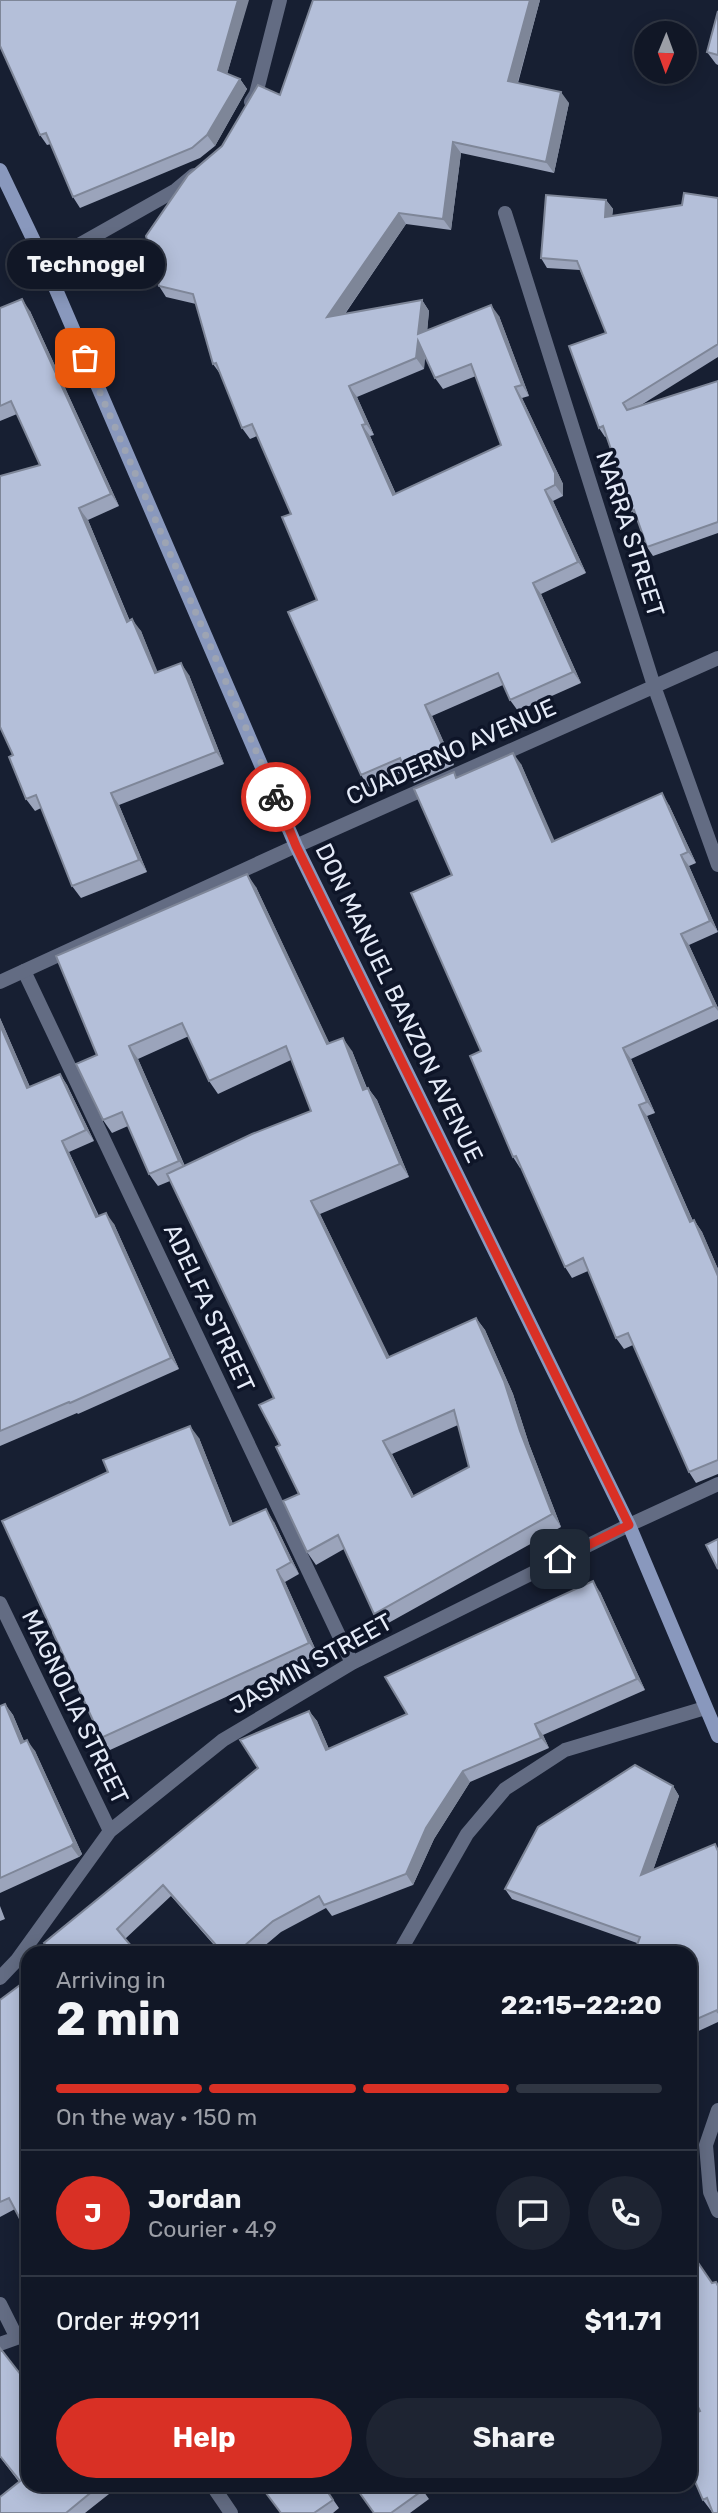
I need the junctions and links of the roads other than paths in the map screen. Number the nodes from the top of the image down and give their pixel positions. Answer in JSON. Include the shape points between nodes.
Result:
{"nodes":[{"id":1,"x":280,"y":0,"type":"edge"},
{"id":2,"x":243,"y":116,"type":"edge"},
{"id":3,"x":203,"y":167,"type":"edge"},
{"id":4,"x":0,"y":170,"type":"edge"},
{"id":5,"x":505,"y":213,"type":"dead end"},
{"id":6,"x":45,"y":264,"type":"junction"},
{"id":7,"x":718,"y":658,"type":"edge"},
{"id":8,"x":654,"y":686,"type":"junction"},
{"id":9,"x":296,"y":846,"type":"junction"},
{"id":10,"x":718,"y":865,"type":"edge"},
{"id":11,"x":24,"y":971,"type":"junction"},
{"id":12,"x":0,"y":982,"type":"edge"},
{"id":13,"x":718,"y":1484,"type":"edge"},
{"id":14,"x":629,"y":1525,"type":"junction"},
{"id":15,"x":0,"y":1603,"type":"edge"},
{"id":16,"x":352,"y":1663,"type":"junction"},
{"id":17,"x":705,"y":1708,"type":"junction"},
{"id":18,"x":718,"y":1736,"type":"edge"},
{"id":19,"x":110,"y":1831,"type":"junction"},
{"id":20,"x":27,"y":1946,"type":"edge"},
{"id":21,"x":403,"y":1946,"type":"edge"},
{"id":22,"x":21,"y":1954,"type":"edge"},
{"id":23,"x":0,"y":1978,"type":"edge"},
{"id":24,"x":718,"y":2110,"type":"edge"},
{"id":25,"x":718,"y":2211,"type":"edge"},
{"id":26,"x":0,"y":2304,"type":"edge"},
{"id":27,"x":21,"y":2333,"type":"edge"},
{"id":28,"x":21,"y":2337,"type":"edge"},
{"id":29,"x":0,"y":2344,"type":"edge"},
{"id":30,"x":217,"y":2492,"type":"edge"},
{"id":31,"x":231,"y":2513,"type":"edge"}],
"edges":[{"from":1,"to":2,"type":"street","via":[[256,94]]},
{"from":3,"to":6,"type":"street","via":[[176,190]]},
{"from":4,"to":6,"type":"main road","name":"DON MANUEL BANZON AVENUE"},
{"from":5,"to":8,"type":"street","name":"NARRA STREET"},
{"from":6,"to":9,"type":"main road","name":"DON MANUEL BANZON AVENUE"},
{"from":7,"to":8,"type":"street","name":"CUADERNO AVENUE"},
{"from":8,"to":9,"type":"street","name":"CUADERNO AVENUE"},
{"from":8,"to":10,"type":"street","name":"NARRA STREET"},
{"from":9,"to":11,"type":"street","name":"CUADERNO AVENUE"},
{"from":9,"to":14,"type":"main road","name":"DON MANUEL BANZON AVENUE"},
{"from":11,"to":12,"type":"street","name":"CUADERNO AVENUE"},
{"from":11,"to":16,"type":"street","name":"ADELFA STREET"},
{"from":13,"to":14,"type":"street","name":"JASMIN STREET"},
{"from":14,"to":16,"type":"street","name":"JASMIN STREET"},
{"from":14,"to":17,"type":"main road","name":"DON MANUEL BANZON AVENUE"},
{"from":15,"to":19,"type":"street","name":"MAGNOLIA STREET"},
{"from":16,"to":19,"type":"street","name":"JASMIN STREET","via":[[223,1740]]},
{"from":17,"to":18,"type":"main road","name":"DON MANUEL BANZON AVENUE"},
{"from":17,"to":21,"type":"street","via":[[565,1750],[505,1789],[467,1834]]},
{"from":19,"to":20,"type":"street","name":"JASMIN STREET"},
{"from":22,"to":23,"type":"street","name":"JASMIN STREET"},
{"from":24,"to":25,"type":"street","via":[[706,2145],[710,2192]]},
{"from":26,"to":27,"type":"street"},
{"from":28,"to":29,"type":"street"},
{"from":30,"to":31,"type":"street"}]}
